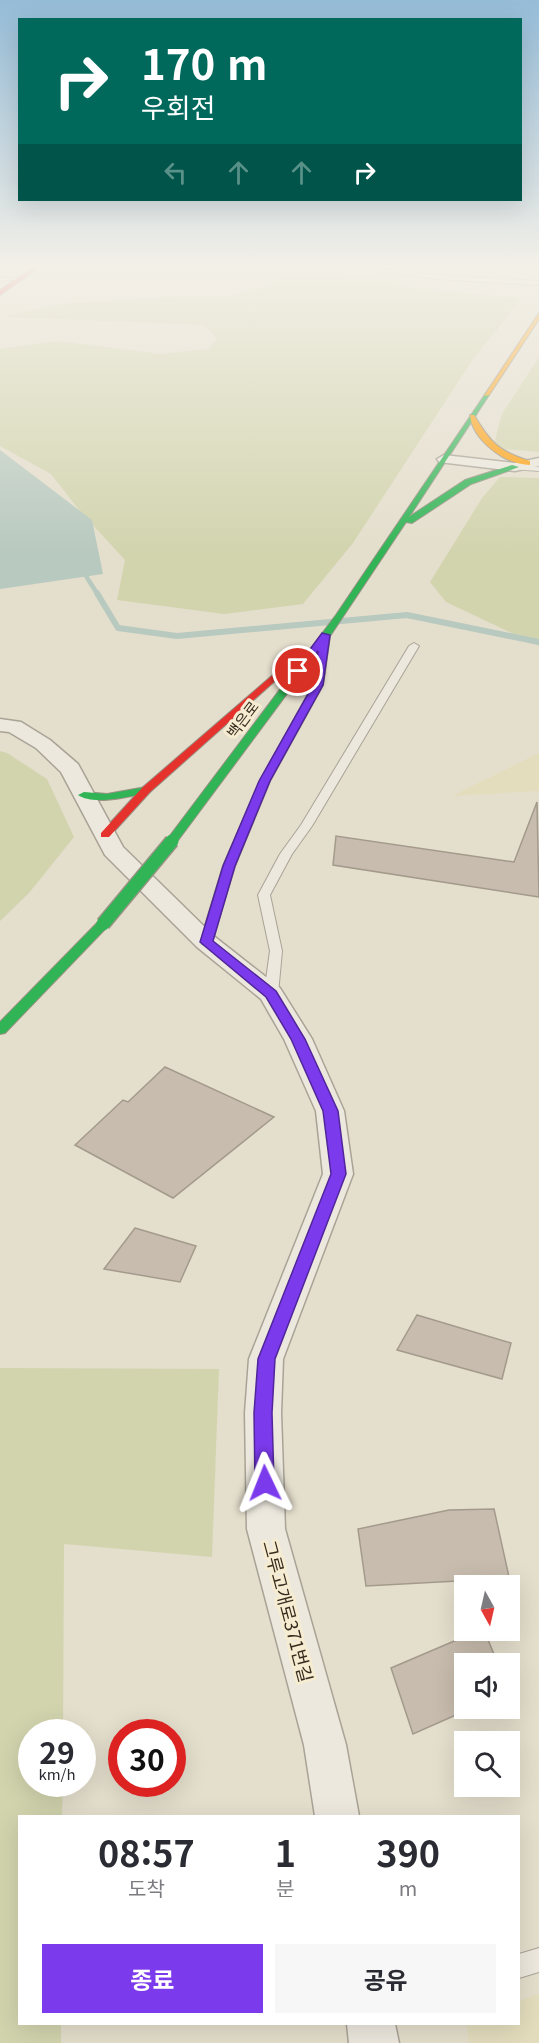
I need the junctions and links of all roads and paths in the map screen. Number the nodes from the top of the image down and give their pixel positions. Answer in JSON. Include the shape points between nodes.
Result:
{"nodes":[{"id":1,"x":507,"y":363,"type":"edge"},
{"id":2,"x":472,"y":416,"type":"junction"},
{"id":3,"x":444,"y":459,"type":"junction"},
{"id":4,"x":530,"y":465,"type":"edge"},
{"id":5,"x":398,"y":529,"type":"junction"},
{"id":6,"x":328,"y":631,"type":"junction"},
{"id":7,"x":414,"y":646,"type":"dead end"},
{"id":8,"x":0,"y":725,"type":"edge"},
{"id":9,"x":146,"y":790,"type":"junction"},
{"id":10,"x":84,"y":795,"type":"junction"},
{"id":11,"x":105,"y":835,"type":"junction"},
{"id":12,"x":206,"y":942,"type":"junction"},
{"id":13,"x":271,"y":994,"type":"junction"},
{"id":14,"x":0,"y":1030,"type":"edge"},
{"id":15,"x":337,"y":1815,"type":"edge"},
{"id":16,"x":539,"y":1960,"type":"edge"},
{"id":17,"x":520,"y":1965,"type":"edge"},
{"id":18,"x":371,"y":2025,"type":"edge"},
{"id":19,"x":374,"y":2043,"type":"edge"}],
"edges":[{"from":1,"to":2,"type":"main road","name":"백은로"},
{"from":2,"to":3,"type":"main road","name":"백은로"},
{"from":2,"to":4,"type":"main road","via":[[487,445],[501,456]]},
{"from":3,"to":4,"type":"street"},
{"from":3,"to":5,"type":"main road","name":"백은로"},
{"from":4,"to":5,"type":"main road","via":[[468,482]]},
{"from":5,"to":6,"type":"main road","name":"백은로"},
{"from":6,"to":9,"type":"main road"},
{"from":6,"to":12,"type":"main road","via":[[318,685],[265,781],[229,866]]},
{"from":6,"to":14,"type":"main road","name":"백은로","bridge":true,"via":[[172,841],[103,924]]},
{"from":7,"to":13,"type":"lane","via":[[264,895],[276,951]]},
{"from":8,"to":10,"type":"street","name":"그루고개로371번길","via":[[14,726],[44,744],[70,769]]},
{"from":9,"to":10,"type":"main road","via":[[107,797]]},
{"from":9,"to":11,"type":"main road"},
{"from":10,"to":11,"type":"street","name":"그루고개로371번길"},
{"from":11,"to":12,"type":"street","name":"그루고개로371번길","via":[[113,850]]},
{"from":12,"to":13,"type":"street","name":"그루고개로371번길"},
{"from":13,"to":15,"type":"street","name":"그루고개로371번길","via":[[298,1039],[330,1111],[338,1174],[266,1359],[263,1413],[266,1529],[325,1745]]},
{"from":16,"to":17,"type":"lane"},
{"from":18,"to":19,"type":"street"}]}
